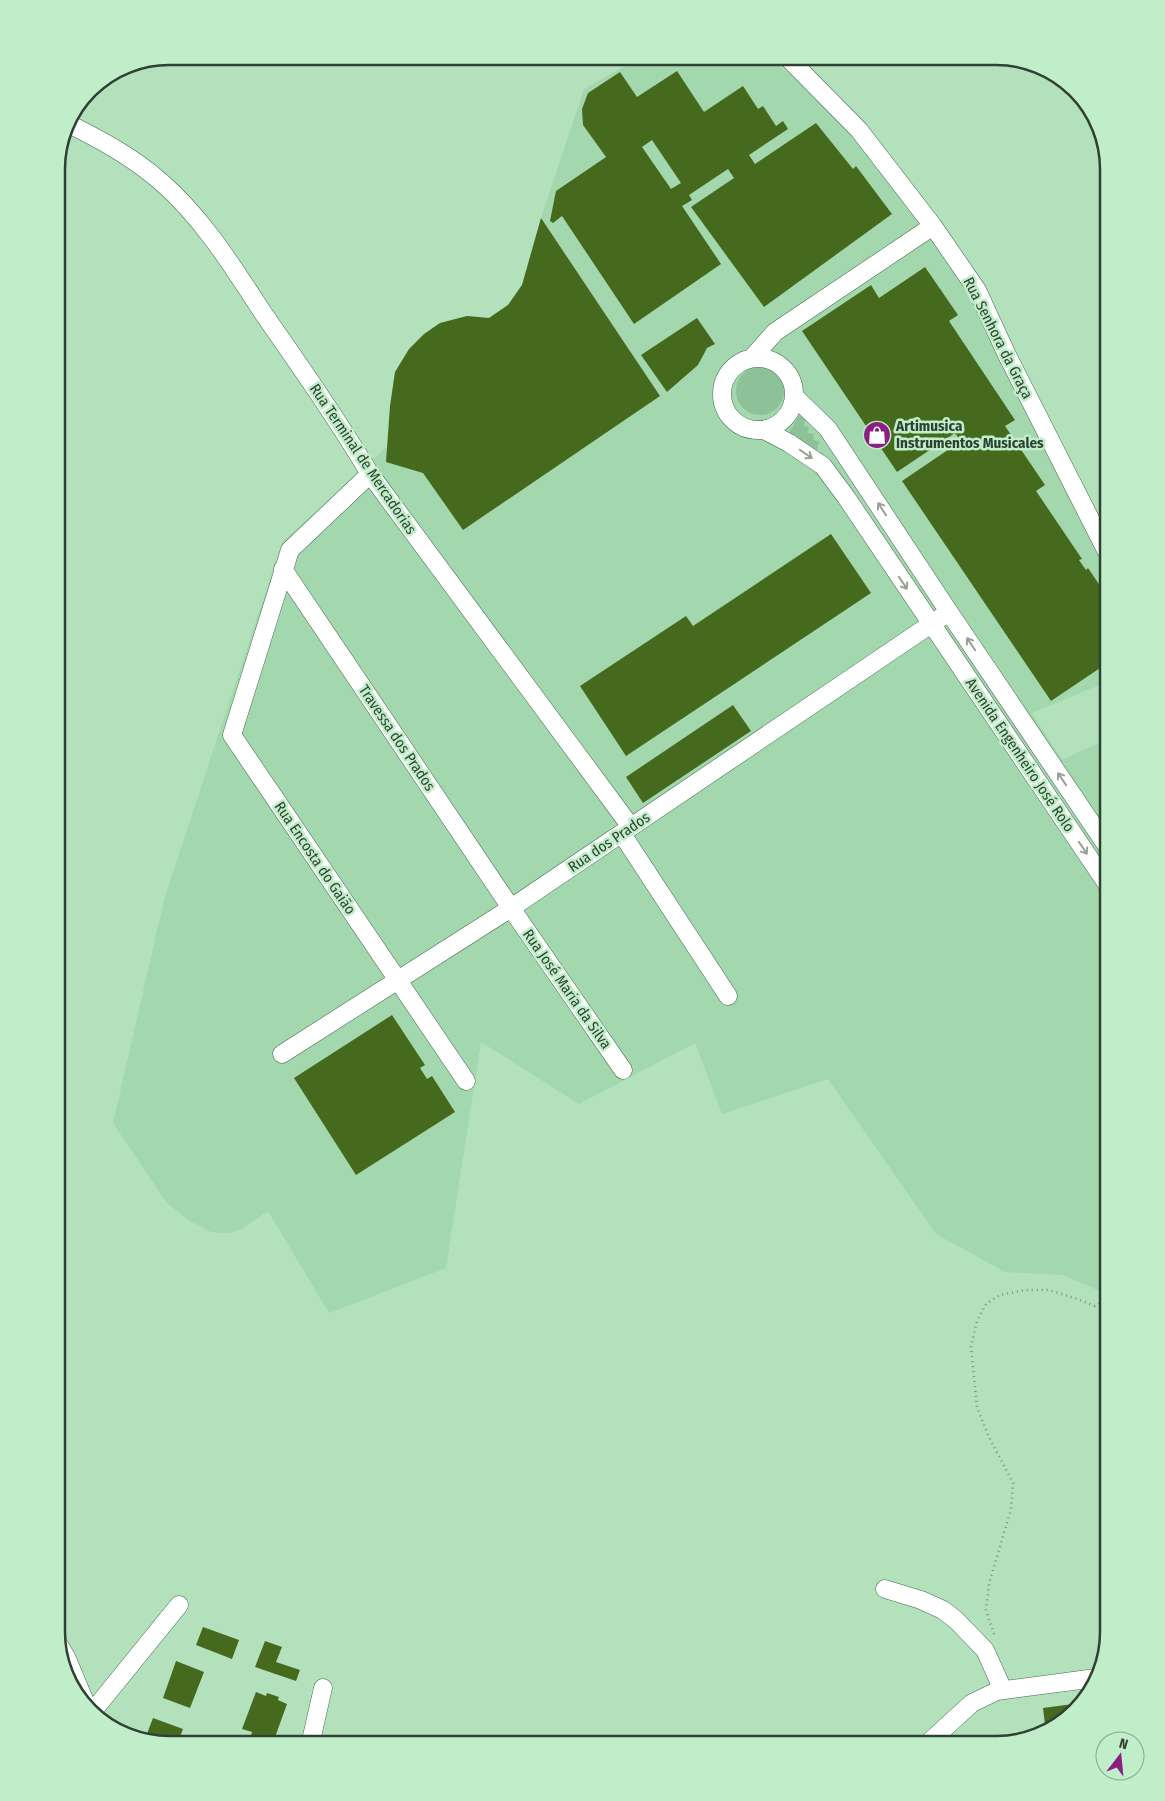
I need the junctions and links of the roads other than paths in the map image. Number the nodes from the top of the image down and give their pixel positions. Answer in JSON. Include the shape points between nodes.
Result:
{"nodes":[{"id":1,"x":795,"y":65,"type":"edge"},
{"id":2,"x":74,"y":127,"type":"edge"},
{"id":3,"x":933,"y":226,"type":"junction"},
{"id":4,"x":752,"y":358,"type":"junction"},
{"id":5,"x":794,"y":396,"type":"junction"},
{"id":6,"x":764,"y":430,"type":"junction"},
{"id":7,"x":370,"y":474,"type":"junction"},
{"id":8,"x":1100,"y":540,"type":"edge"},
{"id":9,"x":283,"y":569,"type":"junction"},
{"id":10,"x":949,"y":612,"type":"junction"},
{"id":11,"x":931,"y":624,"type":"junction"},
{"id":12,"x":626,"y":830,"type":"junction"},
{"id":13,"x":1100,"y":836,"type":"edge"},
{"id":14,"x":1100,"y":874,"type":"edge"},
{"id":15,"x":511,"y":908,"type":"junction"},
{"id":16,"x":398,"y":981,"type":"junction"},
{"id":17,"x":728,"y":996,"type":"dead end"},
{"id":18,"x":282,"y":1054,"type":"dead end"},
{"id":19,"x":623,"y":1070,"type":"dead end"},
{"id":20,"x":466,"y":1081,"type":"dead end"},
{"id":21,"x":885,"y":1589,"type":"dead end"},
{"id":22,"x":179,"y":1605,"type":"dead end"},
{"id":23,"x":1088,"y":1681,"type":"edge"},
{"id":24,"x":323,"y":1688,"type":"dead end"},
{"id":25,"x":1003,"y":1690,"type":"junction"},
{"id":26,"x":97,"y":1707,"type":"edge"},
{"id":27,"x":312,"y":1736,"type":"edge"},
{"id":28,"x":936,"y":1736,"type":"edge"}],
"edges":[{"from":1,"to":3,"type":"street","name":"Rua Senhora da Graça","via":[[859,130]]},
{"from":2,"to":7,"type":"street","name":"Rua Terminal de Mercadorias","via":[[115,148],[160,182],[194,217],[239,276]]},
{"from":3,"to":4,"type":"street","name":"Avenida Engenheiro José Rolo","via":[[775,332]]},
{"from":3,"to":8,"type":"street","name":"Rua Senhora da Graça","via":[[977,290]]},
{"from":4,"to":5,"type":"street","name":"Avenida Engenheiro José Rolo","via":[[773,361],[782,367],[789,375]]},
{"from":4,"to":6,"type":"street","name":"Avenida Engenheiro José Rolo","via":[[732,368],[723,383],[721,400],[725,411],[741,427]]},
{"from":5,"to":6,"type":"street","via":[[792,408],[785,418]]},
{"from":10,"to":5,"type":"street","name":"Avenida Engenheiro José Rolo","one_way":true,"via":[[828,429]]},
{"from":6,"to":11,"type":"street","name":"Avenida Engenheiro José Rolo","one_way":true,"via":[[823,466]]},
{"from":7,"to":9,"type":"street","via":[[290,550]]},
{"from":7,"to":12,"type":"street","name":"Rua Terminal de Mercadorias"},
{"from":9,"to":15,"type":"street","name":"Travessa dos Prados"},
{"from":9,"to":16,"type":"street","name":"Rua Encosta do Gaião","via":[[232,735]]},
{"from":10,"to":11,"type":"street"},
{"from":13,"to":10,"type":"street","name":"Avenida Engenheiro José Rolo","one_way":true},
{"from":11,"to":12,"type":"street","name":"Rua dos Prados"},
{"from":11,"to":14,"type":"street","name":"Avenida Engenheiro José Rolo","one_way":true},
{"from":12,"to":15,"type":"street","name":"Rua dos Prados"},
{"from":12,"to":17,"type":"street","name":"Rua Terminal de Mercadorias"},
{"from":15,"to":16,"type":"street","name":"Rua dos Prados"},
{"from":15,"to":19,"type":"street","name":"Rua José Maria da Silva"},
{"from":16,"to":18,"type":"street","name":"Rua dos Prados"},
{"from":16,"to":20,"type":"street","name":"Rua Encosta do Gaião"},
{"from":21,"to":25,"type":"street","via":[[921,1600],[956,1620],[985,1650]]},
{"from":22,"to":26,"type":"street"},
{"from":23,"to":25,"type":"street"},
{"from":24,"to":27,"type":"street"},
{"from":25,"to":28,"type":"street","via":[[972,1704]]}]}
